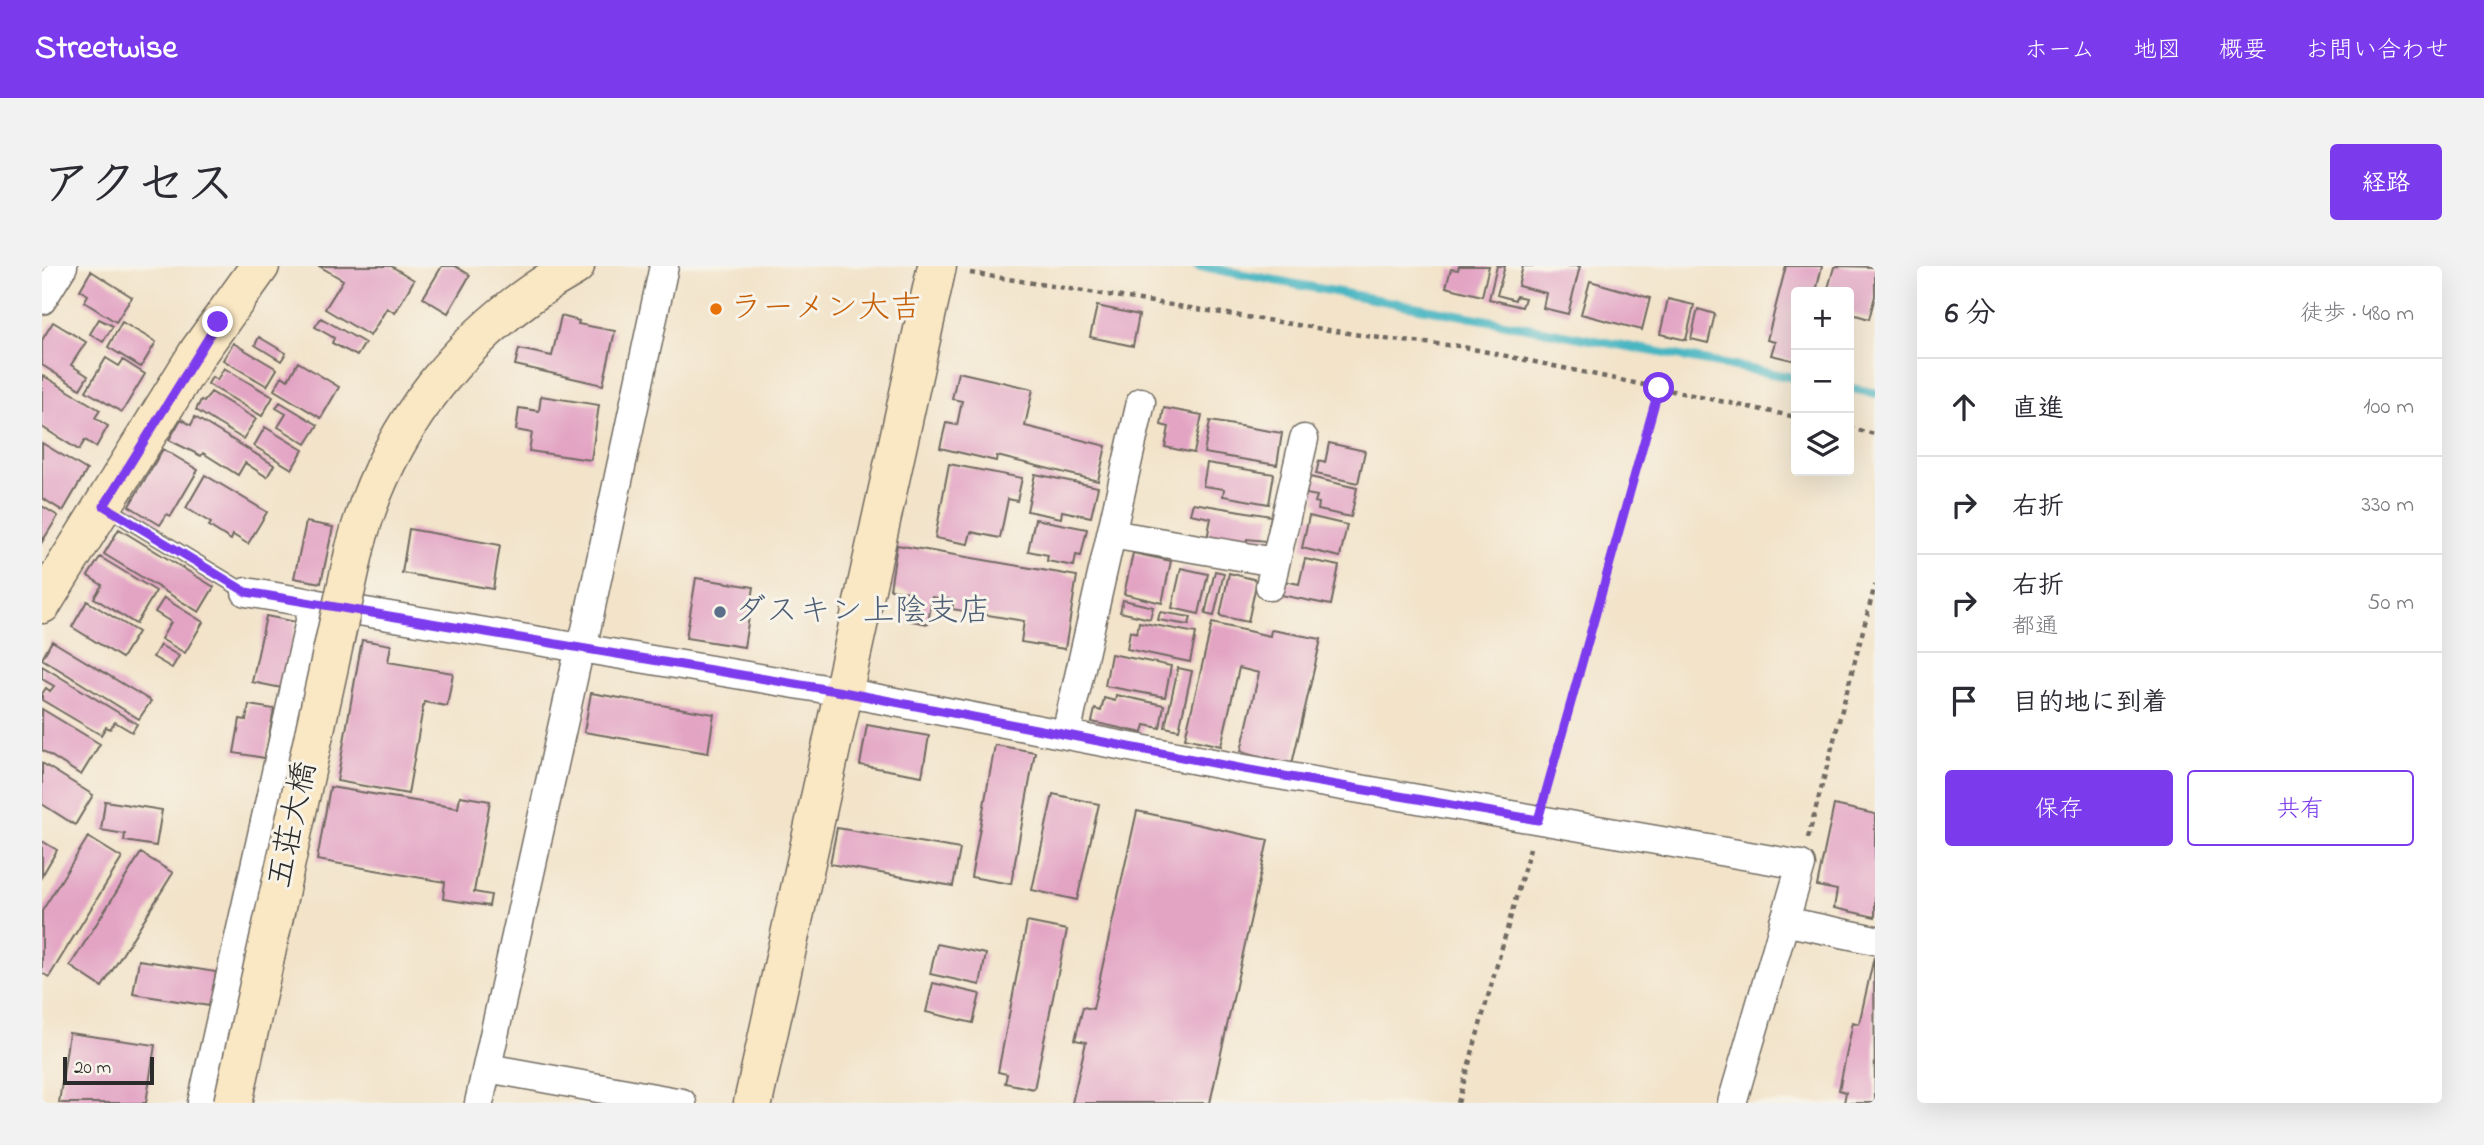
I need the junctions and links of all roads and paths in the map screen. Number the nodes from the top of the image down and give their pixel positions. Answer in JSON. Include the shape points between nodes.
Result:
{"nodes":[{"id":1,"x":63,"y":266,"type":"edge"},
{"id":2,"x":260,"y":266,"type":"edge"},
{"id":3,"x":575,"y":266,"type":"edge"},
{"id":4,"x":664,"y":266,"type":"edge"},
{"id":5,"x":937,"y":267,"type":"edge"},
{"id":6,"x":42,"y":300,"type":"edge"},
{"id":7,"x":1659,"y":388,"type":"junction"},
{"id":8,"x":1141,"y":402,"type":"dead end"},
{"id":9,"x":1791,"y":416,"type":"edge"},
{"id":10,"x":1854,"y":429,"type":"edge"},
{"id":11,"x":1875,"y":434,"type":"edge"},
{"id":12,"x":1304,"y":439,"type":"dead end"},
{"id":13,"x":104,"y":506,"type":"junction"},
{"id":14,"x":1111,"y":534,"type":"junction"},
{"id":15,"x":1875,"y":585,"type":"edge"},
{"id":16,"x":47,"y":587,"type":"edge"},
{"id":17,"x":246,"y":592,"type":"joint"},
{"id":18,"x":314,"y":603,"type":"junction"},
{"id":19,"x":580,"y":647,"type":"junction"},
{"id":20,"x":843,"y":692,"type":"junction"},
{"id":21,"x":1066,"y":734,"type":"junction"},
{"id":22,"x":1538,"y":820,"type":"junction"},
{"id":23,"x":1801,"y":865,"type":"junction"},
{"id":24,"x":1784,"y":921,"type":"junction"},
{"id":25,"x":1875,"y":940,"type":"edge"},
{"id":26,"x":487,"y":1068,"type":"junction"},
{"id":27,"x":202,"y":1103,"type":"edge"},
{"id":28,"x":233,"y":1103,"type":"edge"},
{"id":29,"x":479,"y":1103,"type":"edge"},
{"id":30,"x":682,"y":1103,"type":"edge"},
{"id":31,"x":752,"y":1103,"type":"edge"},
{"id":32,"x":1458,"y":1103,"type":"edge"},
{"id":33,"x":1732,"y":1103,"type":"edge"}],
"edges":[{"from":1,"to":6,"type":"street"},
{"from":2,"to":13,"type":"street","via":[[199,351]]},
{"from":3,"to":28,"type":"street","name":"五荘大橋","bridge":true,"via":[[524,297],[469,347],[426,396],[377,480],[355,548]]},
{"from":4,"to":19,"type":"street"},
{"from":5,"to":7,"type":"path","via":[[1392,340],[1460,346]]},
{"from":5,"to":20,"type":"street"},
{"from":7,"to":9,"type":"path"},
{"from":7,"to":22,"type":"path"},
{"from":8,"to":14,"type":"street"},
{"from":10,"to":11,"type":"path"},
{"from":12,"to":14,"type":"street","via":[[1272,574]]},
{"from":13,"to":16,"type":"street"},
{"from":13,"to":17,"type":"lane"},
{"from":14,"to":21,"type":"street"},
{"from":15,"to":23,"type":"path"},
{"from":17,"to":18,"type":"street"},
{"from":18,"to":19,"type":"street"},
{"from":18,"to":27,"type":"street"},
{"from":19,"to":20,"type":"street"},
{"from":19,"to":26,"type":"street"},
{"from":20,"to":21,"type":"street"},
{"from":20,"to":31,"type":"street"},
{"from":21,"to":22,"type":"street"},
{"from":22,"to":23,"type":"street"},
{"from":22,"to":32,"type":"path"},
{"from":23,"to":24,"type":"street"},
{"from":24,"to":25,"type":"street"},
{"from":24,"to":33,"type":"street"},
{"from":26,"to":29,"type":"street"},
{"from":26,"to":30,"type":"street"}]}
